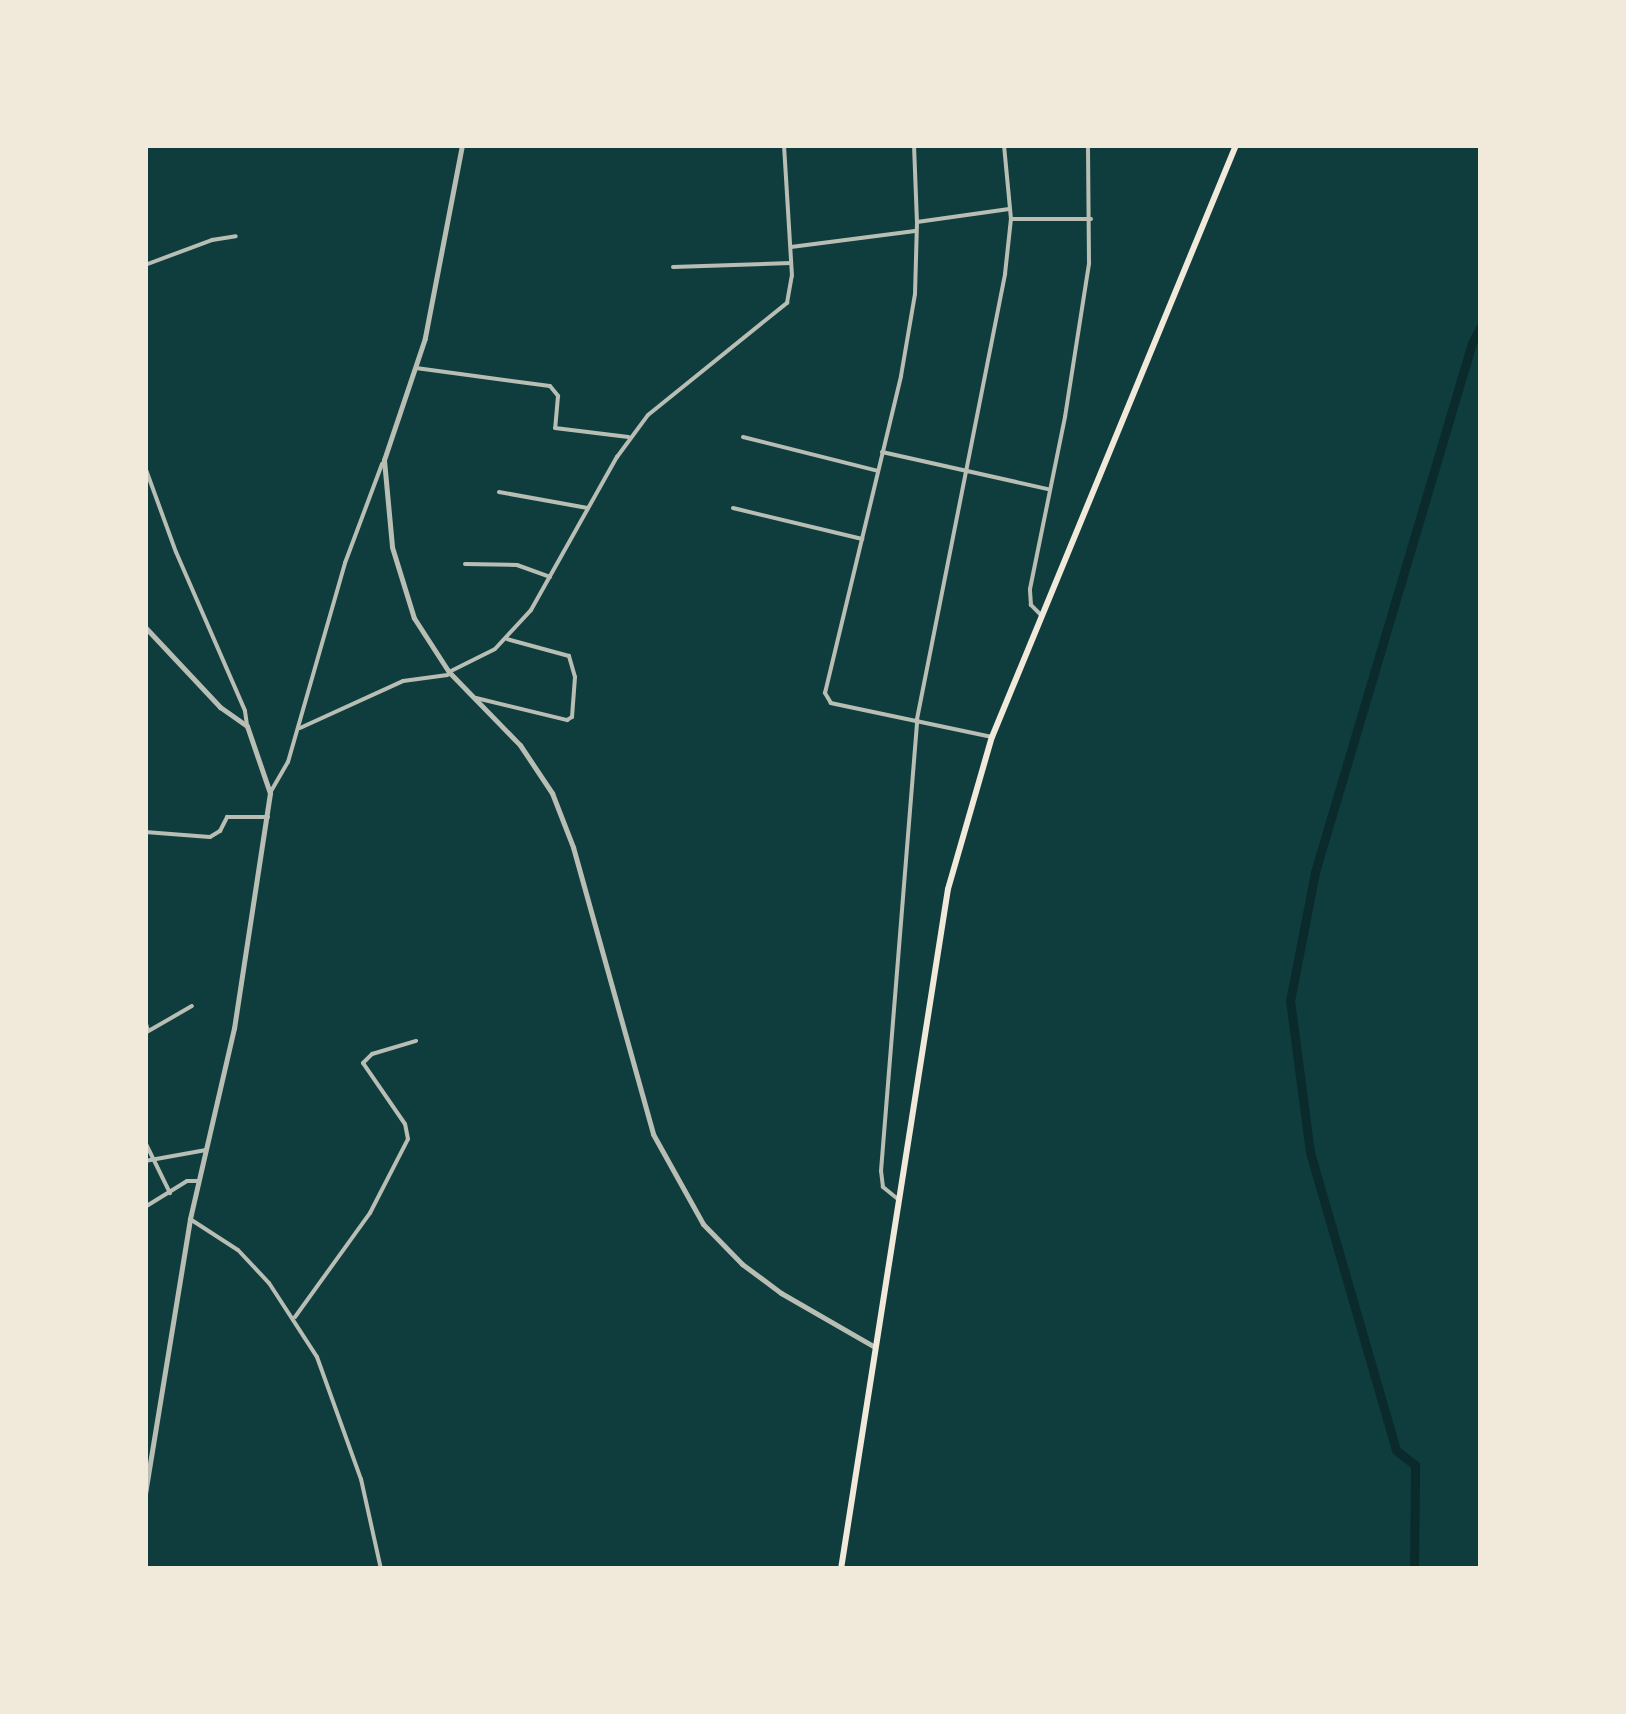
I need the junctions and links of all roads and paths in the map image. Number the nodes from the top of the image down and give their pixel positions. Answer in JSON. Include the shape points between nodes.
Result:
{"nodes":[{"id":1,"x":462,"y":145,"type":"edge"},
{"id":2,"x":784,"y":145,"type":"edge"},
{"id":3,"x":914,"y":145,"type":"edge"},
{"id":4,"x":1004,"y":145,"type":"edge"},
{"id":5,"x":1088,"y":145,"type":"edge"},
{"id":6,"x":1236,"y":145,"type":"edge"},
{"id":7,"x":1009,"y":209,"type":"junction"},
{"id":8,"x":1011,"y":219,"type":"junction"},
{"id":9,"x":1091,"y":219,"type":"junction"},
{"id":10,"x":918,"y":222,"type":"junction"},
{"id":11,"x":917,"y":231,"type":"junction"},
{"id":12,"x":236,"y":236,"type":"dead end"},
{"id":13,"x":791,"y":248,"type":"junction"},
{"id":14,"x":791,"y":263,"type":"junction"},
{"id":15,"x":145,"y":265,"type":"edge"},
{"id":16,"x":672,"y":267,"type":"dead end"},
{"id":17,"x":416,"y":368,"type":"junction"},
{"id":18,"x":743,"y":436,"type":"dead end"},
{"id":19,"x":629,"y":437,"type":"junction"},
{"id":20,"x":882,"y":452,"type":"junction"},
{"id":21,"x":384,"y":460,"type":"junction"},
{"id":22,"x":145,"y":467,"type":"edge"},
{"id":23,"x":878,"y":470,"type":"junction"},
{"id":24,"x":968,"y":474,"type":"junction"},
{"id":25,"x":1049,"y":490,"type":"junction"},
{"id":26,"x":500,"y":492,"type":"dead end"},
{"id":27,"x":588,"y":508,"type":"junction"},
{"id":28,"x":733,"y":508,"type":"dead end"},
{"id":29,"x":862,"y":538,"type":"junction"},
{"id":30,"x":466,"y":564,"type":"dead end"},
{"id":31,"x":550,"y":577,"type":"junction"},
{"id":32,"x":1042,"y":616,"type":"junction"},
{"id":33,"x":145,"y":627,"type":"edge"},
{"id":34,"x":507,"y":639,"type":"junction"},
{"id":35,"x":450,"y":673,"type":"junction"},
{"id":36,"x":474,"y":698,"type":"junction"},
{"id":37,"x":916,"y":719,"type":"junction"},
{"id":38,"x":247,"y":726,"type":"junction"},
{"id":39,"x":300,"y":728,"type":"junction"},
{"id":40,"x":992,"y":737,"type":"junction"},
{"id":41,"x":270,"y":793,"type":"junction"},
{"id":42,"x":268,"y":817,"type":"junction"},
{"id":43,"x":145,"y":832,"type":"edge"},
{"id":44,"x":192,"y":1006,"type":"dead end"},
{"id":45,"x":145,"y":1020,"type":"edge"},
{"id":46,"x":147,"y":1032,"type":"edge"},
{"id":47,"x":416,"y":1041,"type":"dead end"},
{"id":48,"x":145,"y":1142,"type":"edge"},
{"id":49,"x":206,"y":1150,"type":"junction"},
{"id":50,"x":153,"y":1159,"type":"junction"},
{"id":51,"x":145,"y":1161,"type":"edge"},
{"id":52,"x":198,"y":1181,"type":"junction"},
{"id":53,"x":170,"y":1193,"type":"junction"},
{"id":54,"x":898,"y":1200,"type":"junction"},
{"id":55,"x":145,"y":1207,"type":"edge"},
{"id":56,"x":190,"y":1219,"type":"junction"},
{"id":57,"x":295,"y":1317,"type":"junction"},
{"id":58,"x":873,"y":1346,"type":"junction"},
{"id":59,"x":145,"y":1493,"type":"edge"},
{"id":60,"x":381,"y":1569,"type":"edge"},
{"id":61,"x":841,"y":1569,"type":"edge"}],
"edges":[{"from":1,"to":17,"type":"street"},
{"from":2,"to":13,"type":"street"},
{"from":3,"to":10,"type":"street"},
{"from":4,"to":7,"type":"street"},
{"from":5,"to":9,"type":"street"},
{"from":6,"to":32,"type":"highway"},
{"from":7,"to":8,"type":"street"},
{"from":7,"to":10,"type":"street"},
{"from":8,"to":9,"type":"street"},
{"from":8,"to":24,"type":"street"},
{"from":9,"to":25,"type":"street"},
{"from":10,"to":11,"type":"street"},
{"from":11,"to":13,"type":"street"},
{"from":11,"to":20,"type":"street","via":[[916,294]]},
{"from":12,"to":15,"type":"street"},
{"from":13,"to":14,"type":"street"},
{"from":14,"to":16,"type":"street"},
{"from":14,"to":19,"type":"street","via":[[792,290],[782,308],[660,404]]},
{"from":17,"to":19,"type":"street","via":[[550,386],[558,396],[554,428]]},
{"from":17,"to":21,"type":"street"},
{"from":18,"to":23,"type":"street"},
{"from":19,"to":27,"type":"street"},
{"from":20,"to":23,"type":"street"},
{"from":20,"to":24,"type":"street"},
{"from":21,"to":35,"type":"street","via":[[397,570],[414,618]]},
{"from":21,"to":39,"type":"street","via":[[344,563]]},
{"from":22,"to":38,"type":"street"},
{"from":23,"to":29,"type":"street"},
{"from":24,"to":25,"type":"street"},
{"from":24,"to":37,"type":"street"},
{"from":25,"to":32,"type":"street","via":[[1030,600]]},
{"from":26,"to":27,"type":"street"},
{"from":27,"to":31,"type":"street"},
{"from":28,"to":29,"type":"street"},
{"from":29,"to":37,"type":"street","via":[[827,699]]},
{"from":30,"to":31,"type":"street","via":[[517,565]]},
{"from":31,"to":34,"type":"street"},
{"from":32,"to":40,"type":"highway"},
{"from":33,"to":38,"type":"street","via":[[220,707]]},
{"from":34,"to":35,"type":"street"},
{"from":34,"to":36,"type":"street","via":[[569,656],[575,676],[572,717]]},
{"from":35,"to":36,"type":"street"},
{"from":35,"to":39,"type":"street","via":[[403,682]]},
{"from":36,"to":58,"type":"street","via":[[539,768],[565,819],[653,1134],[678,1184],[703,1224],[742,1264]]},
{"from":37,"to":40,"type":"street"},
{"from":37,"to":54,"type":"street","via":[[880,1171],[883,1187]]},
{"from":38,"to":41,"type":"street"},
{"from":39,"to":41,"type":"street"},
{"from":40,"to":54,"type":"highway","via":[[948,889]]},
{"from":41,"to":42,"type":"street"},
{"from":42,"to":43,"type":"street","via":[[227,817],[210,836]]},
{"from":42,"to":49,"type":"street","via":[[234,1028]]},
{"from":44,"to":46,"type":"street"},
{"from":45,"to":46,"type":"street"},
{"from":47,"to":57,"type":"street","via":[[363,1063],[406,1124],[408,1139],[370,1213]]},
{"from":48,"to":50,"type":"street"},
{"from":49,"to":50,"type":"street"},
{"from":49,"to":52,"type":"street"},
{"from":50,"to":51,"type":"street"},
{"from":50,"to":53,"type":"street"},
{"from":52,"to":53,"type":"street"},
{"from":52,"to":56,"type":"street"},
{"from":53,"to":55,"type":"street"},
{"from":54,"to":58,"type":"highway"},
{"from":56,"to":57,"type":"street","via":[[238,1250]]},
{"from":56,"to":59,"type":"street"},
{"from":57,"to":60,"type":"street","via":[[331,1390],[361,1478]]},
{"from":58,"to":61,"type":"highway"}]}
